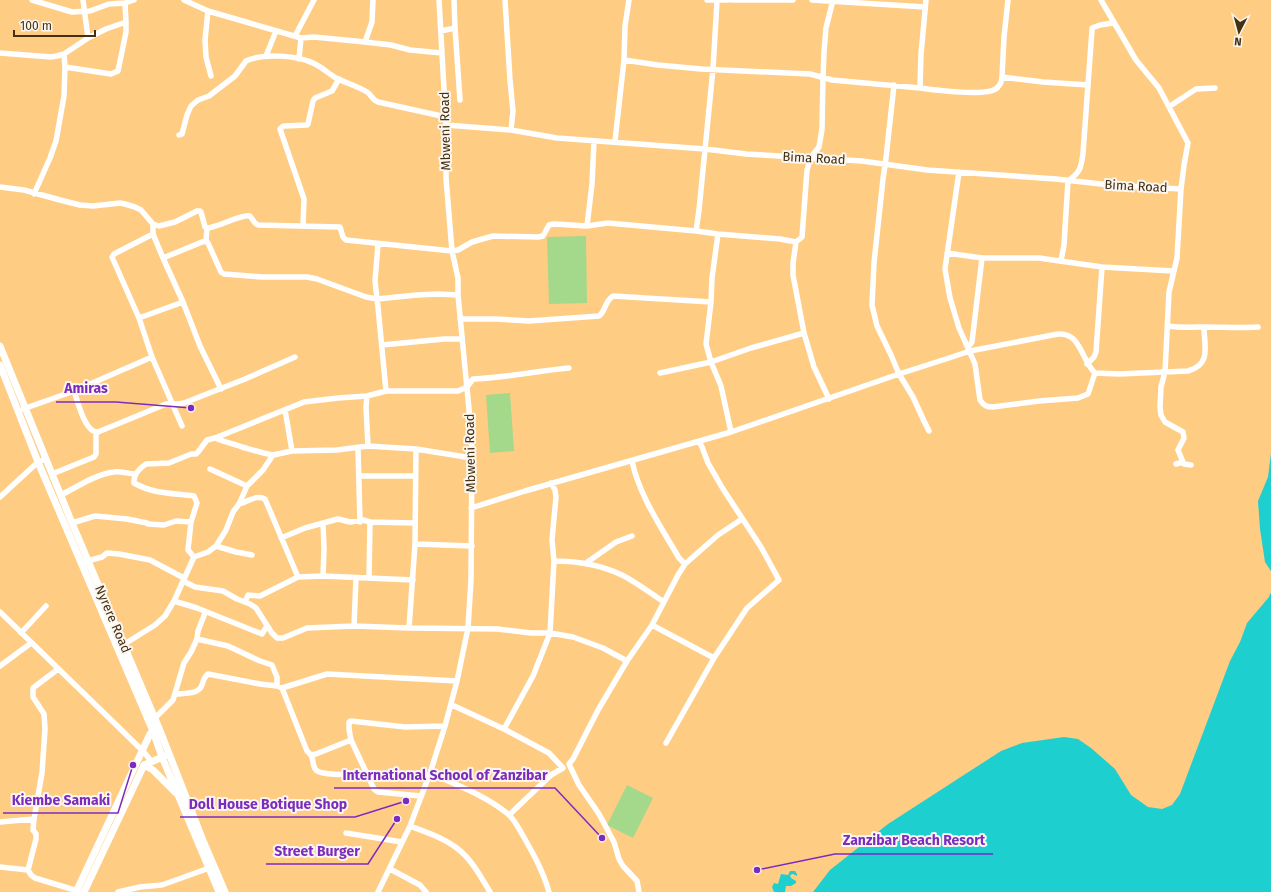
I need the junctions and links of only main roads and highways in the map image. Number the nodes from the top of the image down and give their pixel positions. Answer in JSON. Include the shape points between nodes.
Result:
{"nodes":[{"id":1,"x":0,"y":346,"type":"edge"},
{"id":2,"x":0,"y":365,"type":"edge"},
{"id":3,"x":22,"y":410,"type":"junction"},
{"id":4,"x":85,"y":562,"type":"junction"},
{"id":5,"x":156,"y":729,"type":"junction"},
{"id":6,"x":166,"y":756,"type":"junction"},
{"id":7,"x":144,"y":765,"type":"junction"},
{"id":8,"x":179,"y":796,"type":"junction"},
{"id":9,"x":121,"y":805,"type":"junction"},
{"id":10,"x":212,"y":867,"type":"junction"},
{"id":11,"x":79,"y":892,"type":"edge"},
{"id":12,"x":219,"y":892,"type":"edge"},
{"id":13,"x":225,"y":892,"type":"edge"}],
"edges":[{"from":1,"to":3,"type":"main road","name":"Nyrere Road"},
{"from":2,"to":3,"type":"main road","name":"Nyrere Road"},
{"from":3,"to":4,"type":"main road","name":"Nyrere Road","via":[[46,458]]},
{"from":3,"to":4,"type":"main road","name":"Nyrere Road","via":[[38,462]]},
{"from":4,"to":5,"type":"main road","name":"Nyrere Road"},
{"from":4,"to":5,"type":"main road","name":"Nyrere Road","via":[[155,718]]},
{"from":5,"to":6,"type":"main road","name":"Nyrere Road"},
{"from":5,"to":9,"type":"main road","via":[[143,751]]},
{"from":6,"to":7,"type":"main road"},
{"from":6,"to":8,"type":"main road","name":"Nyrere Road"},
{"from":6,"to":10,"type":"main road","name":"Nyrere Road"},
{"from":7,"to":8,"type":"main road","via":[[153,770]]},
{"from":7,"to":9,"type":"main road"},
{"from":8,"to":10,"type":"main road","name":"Nyrere Road"},
{"from":9,"to":11,"type":"main road"},
{"from":10,"to":12,"type":"main road","name":"Nyrere Road"},
{"from":10,"to":13,"type":"main road","name":"Nyrere Road"}]}
